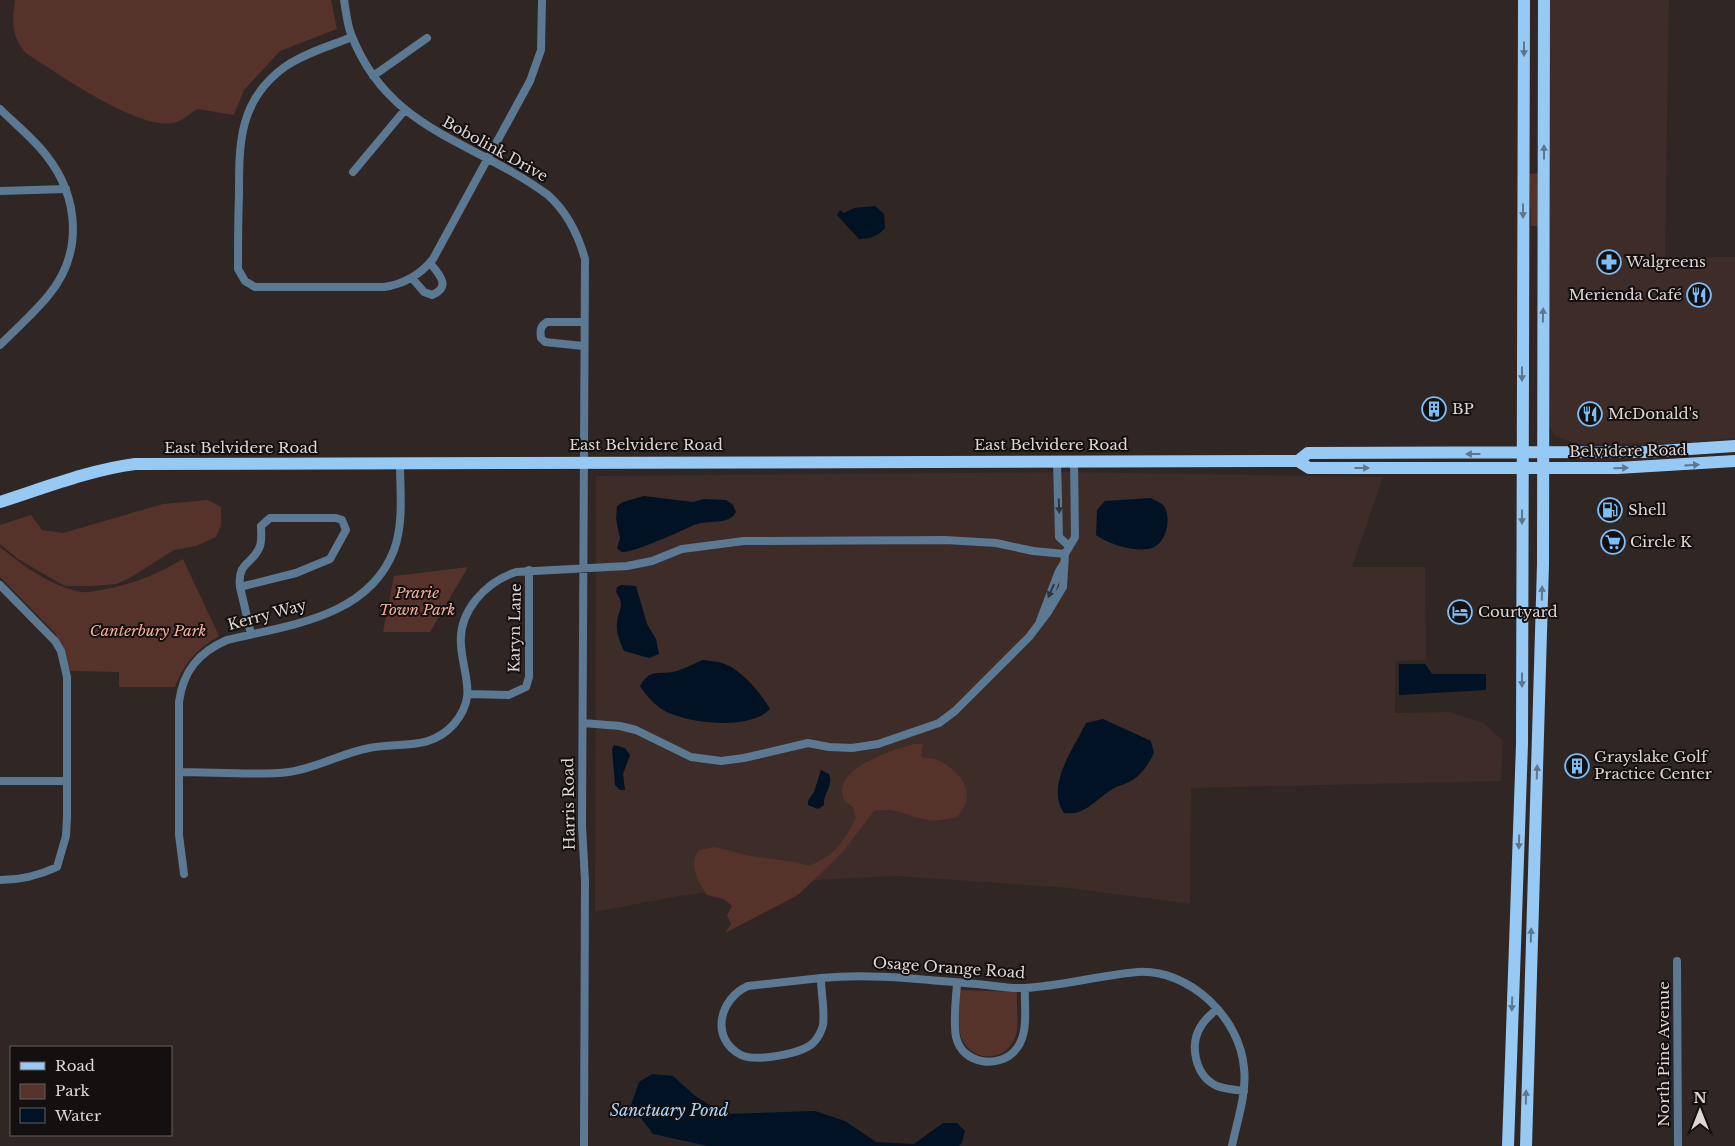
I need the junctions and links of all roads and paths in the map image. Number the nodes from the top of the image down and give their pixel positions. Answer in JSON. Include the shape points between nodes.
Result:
{"nodes":[{"id":1,"x":344,"y":0,"type":"edge"},
{"id":2,"x":542,"y":0,"type":"edge"},
{"id":3,"x":1524,"y":0,"type":"edge"},
{"id":4,"x":1544,"y":0,"type":"edge"},
{"id":5,"x":352,"y":37,"type":"junction"},
{"id":6,"x":427,"y":38,"type":"dead end"},
{"id":7,"x":373,"y":76,"type":"junction"},
{"id":8,"x":0,"y":109,"type":"edge"},
{"id":9,"x":404,"y":111,"type":"junction"},
{"id":10,"x":487,"y":160,"type":"junction"},
{"id":11,"x":353,"y":172,"type":"dead end"},
{"id":12,"x":66,"y":189,"type":"junction"},
{"id":13,"x":0,"y":191,"type":"edge"},
{"id":14,"x":430,"y":263,"type":"junction"},
{"id":15,"x":412,"y":278,"type":"junction"},
{"id":16,"x":584,"y":322,"type":"junction"},
{"id":17,"x":0,"y":345,"type":"edge"},
{"id":18,"x":583,"y":346,"type":"junction"},
{"id":19,"x":1735,"y":446,"type":"edge"},
{"id":20,"x":1522,"y":454,"type":"junction"},
{"id":21,"x":1542,"y":454,"type":"junction"},
{"id":22,"x":1057,"y":461,"type":"junction"},
{"id":23,"x":1074,"y":461,"type":"junction"},
{"id":24,"x":1298,"y":461,"type":"junction"},
{"id":25,"x":1735,"y":461,"type":"edge"},
{"id":26,"x":583,"y":462,"type":"junction"},
{"id":27,"x":400,"y":463,"type":"junction"},
{"id":28,"x":1522,"y":468,"type":"junction"},
{"id":29,"x":1542,"y":468,"type":"junction"},
{"id":30,"x":0,"y":502,"type":"edge"},
{"id":31,"x":1067,"y":550,"type":"junction"},
{"id":32,"x":582,"y":569,"type":"junction"},
{"id":33,"x":529,"y":570,"type":"junction"},
{"id":34,"x":0,"y":585,"type":"edge"},
{"id":35,"x":240,"y":587,"type":"junction"},
{"id":36,"x":251,"y":634,"type":"junction"},
{"id":37,"x":468,"y":694,"type":"junction"},
{"id":38,"x":583,"y":723,"type":"junction"},
{"id":39,"x":179,"y":772,"type":"junction"},
{"id":40,"x":0,"y":781,"type":"edge"},
{"id":41,"x":67,"y":781,"type":"junction"},
{"id":42,"x":184,"y":874,"type":"dead end"},
{"id":43,"x":0,"y":880,"type":"edge"},
{"id":44,"x":1677,"y":961,"type":"dead end"},
{"id":45,"x":821,"y":978,"type":"junction"},
{"id":46,"x":957,"y":983,"type":"junction"},
{"id":47,"x":1025,"y":988,"type":"junction"},
{"id":48,"x":1217,"y":1009,"type":"junction"},
{"id":49,"x":1244,"y":1091,"type":"junction"},
{"id":50,"x":584,"y":1146,"type":"edge"},
{"id":51,"x":1232,"y":1146,"type":"edge"},
{"id":52,"x":1508,"y":1146,"type":"edge"},
{"id":53,"x":1526,"y":1146,"type":"edge"},
{"id":54,"x":1678,"y":1146,"type":"edge"}],
"edges":[{"from":1,"to":5,"type":"street","name":"Bobolink Drive"},
{"from":2,"to":10,"type":"street","via":[[542,41],[538,62]]},
{"from":3,"to":20,"type":"main road","one_way":true},
{"from":21,"to":4,"type":"main road","one_way":true},
{"from":5,"to":7,"type":"street","name":"Bobolink Drive"},
{"from":5,"to":15,"type":"street","via":[[288,65],[268,82],[252,106],[239,144],[238,269],[245,281],[260,288],[384,287]]},
{"from":6,"to":7,"type":"street"},
{"from":7,"to":9,"type":"street","name":"Bobolink Drive"},
{"from":8,"to":12,"type":"street","via":[[45,154]]},
{"from":9,"to":10,"type":"street","name":"Bobolink Drive"},
{"from":9,"to":11,"type":"street"},
{"from":10,"to":14,"type":"street"},
{"from":10,"to":16,"type":"street","name":"Bobolink Drive","via":[[548,195],[569,220],[585,259]]},
{"from":12,"to":13,"type":"street"},
{"from":12,"to":17,"type":"street","via":[[74,220],[72,248],[66,266],[49,295]]},
{"from":14,"to":15,"type":"street"},
{"from":14,"to":15,"type":"street","via":[[441,277],[439,292],[432,295],[424,292]]},
{"from":16,"to":18,"type":"street","name":"Bobolink Drive"},
{"from":16,"to":18,"type":"street","via":[[547,322],[540,330],[544,342]]},
{"from":18,"to":26,"type":"street","name":"Bobolink Drive"},
{"from":19,"to":21,"type":"main road","name":"Belvidere Road","via":[[1662,452]]},
{"from":20,"to":21,"type":"main road","name":"Belvidere Road"},
{"from":20,"to":24,"type":"main road","name":"East Belvidere Road","one_way":true,"via":[[1308,453]]},
{"from":20,"to":28,"type":"main road"},
{"from":21,"to":29,"type":"main road"},
{"from":22,"to":23,"type":"main road","name":"East Belvidere Road"},
{"from":22,"to":26,"type":"main road","name":"East Belvidere Road"},
{"from":22,"to":31,"type":"street","one_way":true,"via":[[1060,537]]},
{"from":23,"to":24,"type":"main road","name":"East Belvidere Road"},
{"from":23,"to":31,"type":"street","via":[[1075,537]]},
{"from":24,"to":28,"type":"main road","name":"East Belvidere Road","one_way":true,"via":[[1309,468]]},
{"from":29,"to":25,"type":"main road","name":"Belvidere Road","one_way":true,"via":[[1649,468]]},
{"from":26,"to":27,"type":"main road","name":"East Belvidere Road"},
{"from":26,"to":32,"type":"street","name":"Harris Road"},
{"from":27,"to":30,"type":"main road","name":"East Belvidere Road","via":[[135,464],[76,477]]},
{"from":27,"to":36,"type":"street","name":"Kerry Way","via":[[400,508],[394,550],[370,587],[354,601],[327,614]]},
{"from":28,"to":29,"type":"main road","name":"Belvidere Road"},
{"from":28,"to":52,"type":"main road","one_way":true,"via":[[1522,744]]},
{"from":53,"to":29,"type":"main road","one_way":true,"via":[[1542,592]]},
{"from":31,"to":32,"type":"street","via":[[1033,552],[996,543],[945,540],[744,541],[682,550],[627,566]]},
{"from":31,"to":38,"type":"street","via":[[1040,621],[1029,637],[955,711],[920,731],[852,748],[808,743],[721,761],[691,757],[636,730]]},
{"from":32,"to":33,"type":"street"},
{"from":32,"to":38,"type":"street","name":"Harris Road"},
{"from":33,"to":37,"type":"street","via":[[502,576],[489,585],[467,616],[461,645]]},
{"from":33,"to":37,"type":"street","name":"Karyn Lane","via":[[529,677],[526,687],[509,695]]},
{"from":34,"to":41,"type":"street","via":[[47,631],[61,651],[67,677]]},
{"from":35,"to":35,"type":"street","via":[[241,569],[261,545],[265,520],[336,518],[345,525],[344,536],[330,559]]},
{"from":35,"to":36,"type":"street"},
{"from":36,"to":39,"type":"street","name":"Kerry Way","via":[[212,646],[190,667],[179,702]]},
{"from":37,"to":39,"type":"street","via":[[455,722],[429,742],[368,748],[287,772]]},
{"from":38,"to":50,"type":"street","name":"Harris Road"},
{"from":39,"to":42,"type":"street","name":"Kerry Way","via":[[179,835]]},
{"from":40,"to":41,"type":"street"},
{"from":41,"to":43,"type":"street","via":[[66,836],[57,867],[39,876]]},
{"from":44,"to":54,"type":"street","name":"North Pine Avenue"},
{"from":45,"to":45,"type":"street","name":"Osage Orange Road","via":[[748,986],[740,990],[729,999],[722,1015],[722,1034],[727,1043],[743,1056],[764,1057],[803,1050],[814,1042],[823,1024]]},
{"from":45,"to":46,"type":"street","name":"Osage Orange Road","via":[[855,975]]},
{"from":46,"to":47,"type":"street","name":"Osage Orange Road"},
{"from":46,"to":47,"type":"street","via":[[956,1038],[970,1056],[987,1063],[1000,1061],[1017,1048],[1024,1026]]},
{"from":47,"to":48,"type":"street","name":"Osage Orange Road","via":[[1139,972],[1155,973],[1189,986]]},
{"from":48,"to":49,"type":"street","name":"Osage Orange Road","via":[[1236,1036],[1244,1068]]},
{"from":48,"to":49,"type":"street","via":[[1197,1035],[1196,1063],[1208,1080],[1217,1086]]},
{"from":49,"to":51,"type":"street","name":"Osage Orange Road"}]}
